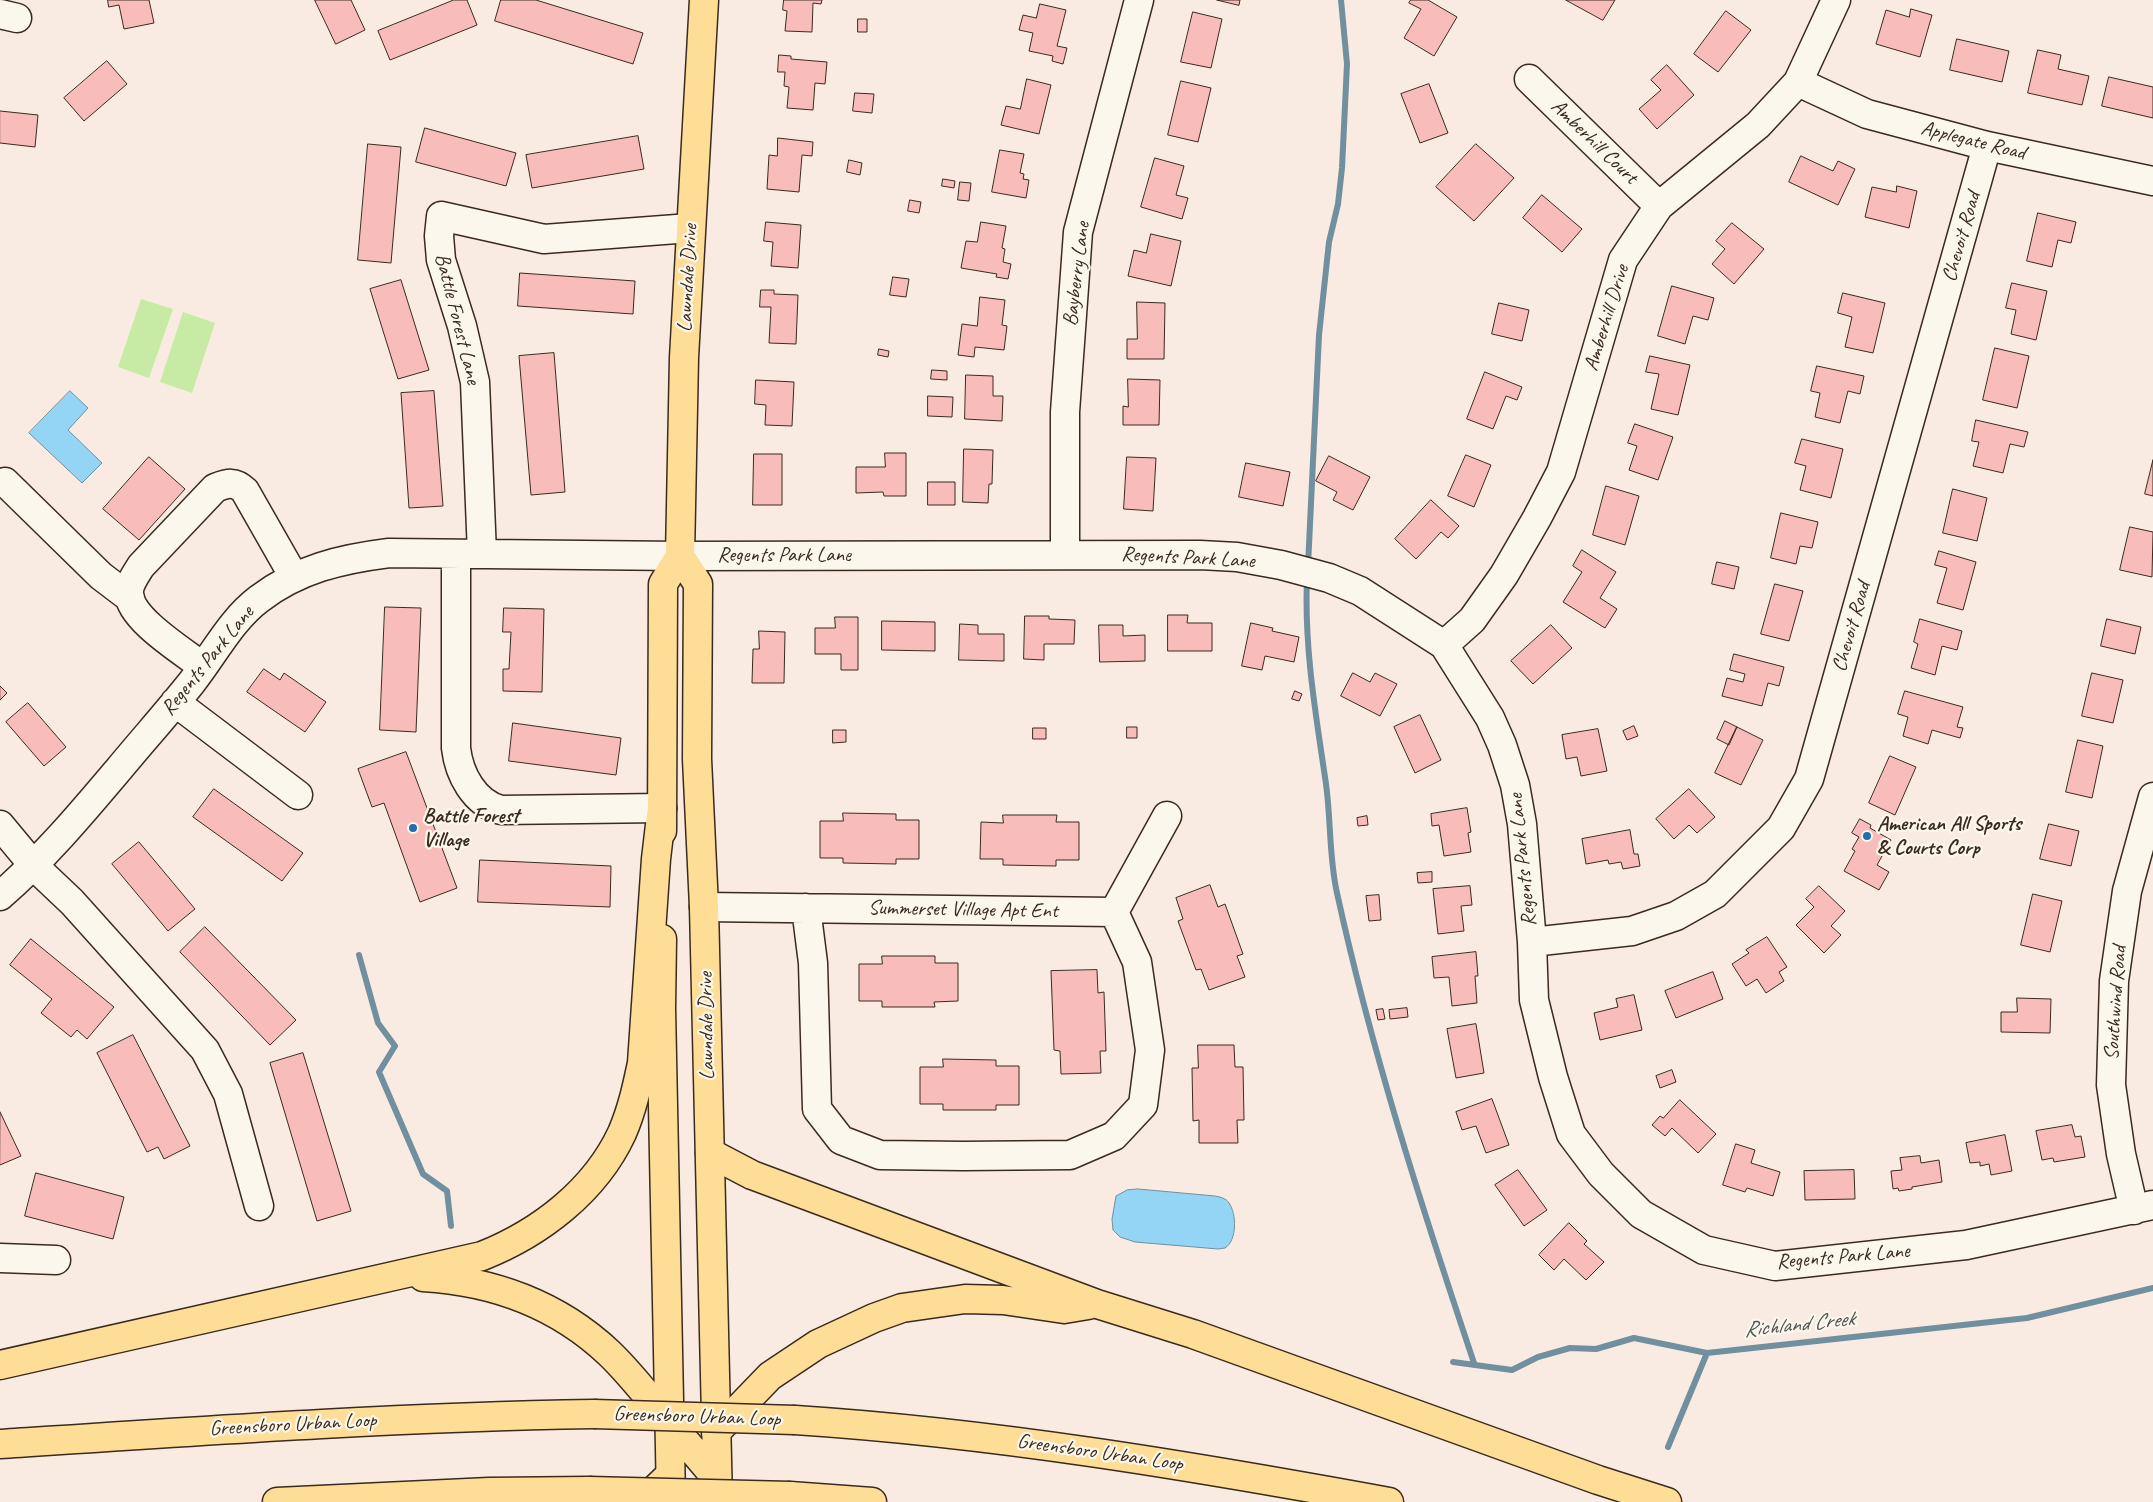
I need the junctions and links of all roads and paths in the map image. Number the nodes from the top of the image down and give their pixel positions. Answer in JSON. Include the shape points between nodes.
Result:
{"nodes":[{"id":1,"x":704,"y":0,"type":"edge"},
{"id":2,"x":1139,"y":0,"type":"edge"},
{"id":3,"x":1836,"y":0,"type":"edge"},
{"id":4,"x":1529,"y":78,"type":"dead end"},
{"id":5,"x":1798,"y":82,"type":"junction"},
{"id":6,"x":1988,"y":146,"type":"junction"},
{"id":7,"x":2153,"y":181,"type":"edge"},
{"id":8,"x":1660,"y":206,"type":"junction"},
{"id":9,"x":690,"y":228,"type":"junction"},
{"id":10,"x":6,"y":482,"type":"dead end"},
{"id":11,"x":469,"y":554,"type":"junction"},
{"id":12,"x":1066,"y":555,"type":"junction"},
{"id":13,"x":680,"y":556,"type":"junction"},
{"id":14,"x":294,"y":577,"type":"junction"},
{"id":15,"x":130,"y":598,"type":"junction"},
{"id":16,"x":1444,"y":645,"type":"junction"},
{"id":17,"x":203,"y":667,"type":"junction"},
{"id":18,"x":175,"y":702,"type":"junction"},
{"id":19,"x":298,"y":795,"type":"dead end"},
{"id":20,"x":2153,"y":798,"type":"edge"},
{"id":21,"x":662,"y":808,"type":"junction"},
{"id":22,"x":1167,"y":816,"type":"dead end"},
{"id":23,"x":0,"y":825,"type":"edge"},
{"id":24,"x":34,"y":866,"type":"junction"},
{"id":25,"x":0,"y":896,"type":"edge"},
{"id":26,"x":704,"y":907,"type":"junction"},
{"id":27,"x":806,"y":908,"type":"junction"},
{"id":28,"x":1114,"y":912,"type":"junction"},
{"id":29,"x":1532,"y":942,"type":"junction"},
{"id":30,"x":710,"y":1153,"type":"junction"},
{"id":31,"x":259,"y":1206,"type":"dead end"},
{"id":32,"x":2144,"y":1208,"type":"edge"},
{"id":33,"x":0,"y":1258,"type":"edge"},
{"id":34,"x":56,"y":1260,"type":"dead end"},
{"id":35,"x":394,"y":1277,"type":"junction"},
{"id":36,"x":1097,"y":1304,"type":"junction"},
{"id":37,"x":0,"y":1364,"type":"edge"},
{"id":38,"x":669,"y":1422,"type":"junction"},
{"id":39,"x":716,"y":1432,"type":"junction"},
{"id":40,"x":0,"y":1444,"type":"edge"},
{"id":41,"x":695,"y":1452,"type":"junction"},
{"id":42,"x":670,"y":1475,"type":"junction"},
{"id":43,"x":718,"y":1491,"type":"edge"},
{"id":44,"x":277,"y":1502,"type":"edge"},
{"id":45,"x":642,"y":1502,"type":"edge"},
{"id":46,"x":671,"y":1502,"type":"edge"},
{"id":47,"x":736,"y":1502,"type":"edge"},
{"id":48,"x":872,"y":1502,"type":"edge"},
{"id":49,"x":1389,"y":1502,"type":"edge"},
{"id":50,"x":1667,"y":1502,"type":"edge"}],
"edges":[{"from":1,"to":9,"type":"main road","name":"Lawndale Drive"},
{"from":2,"to":12,"type":"street","name":"Bayberry Lane","via":[[1078,232],[1065,412]]},
{"from":3,"to":5,"type":"street","name":"Amberhill Drive"},
{"from":4,"to":8,"type":"street","name":"Amberhill Court"},
{"from":5,"to":6,"type":"street","name":"Applegate Road","via":[[1867,114]]},
{"from":5,"to":8,"type":"street","name":"Amberhill Drive","via":[[1758,126]]},
{"from":6,"to":7,"type":"street","name":"Applegate Road"},
{"from":6,"to":29,"type":"street","name":"Chevoit Road","via":[[1809,779],[1781,828],[1715,894],[1676,916],[1632,931]]},
{"from":8,"to":16,"type":"street","name":"Amberhill Drive","via":[[1623,260],[1561,472],[1504,575],[1472,620]]},
{"from":9,"to":11,"type":"street","name":"Battle Forest Lane","via":[[544,239],[442,216],[439,236],[441,260],[462,326],[475,382]]},
{"from":9,"to":13,"type":"main road","name":"Lawndale Drive"},
{"from":10,"to":15,"type":"street","via":[[101,576]]},
{"from":11,"to":13,"type":"street","name":"Regents Park Lane"},
{"from":11,"to":14,"type":"street","name":"Regents Park Lane","via":[[389,553],[321,565]]},
{"from":11,"to":21,"type":"street","via":[[456,748],[458,763],[479,799],[489,807],[501,810]]},
{"from":12,"to":13,"type":"street","name":"Regents Park Lane"},
{"from":12,"to":16,"type":"street","name":"Regents Park Lane","via":[[1200,555],[1280,565],[1329,578],[1360,592]]},
{"from":13,"to":21,"type":"main road","name":"Lawndale Drive","via":[[663,584]]},
{"from":13,"to":26,"type":"main road","name":"Lawndale Drive","via":[[698,584],[697,759]]},
{"from":14,"to":15,"type":"street","via":[[250,497],[238,484],[228,482],[215,488],[141,566],[133,577],[128,593]]},
{"from":14,"to":17,"type":"street","name":"Regents Park Lane","via":[[243,612]]},
{"from":15,"to":17,"type":"street","via":[[143,620]]},
{"from":16,"to":29,"type":"street","name":"Regents Park Lane","via":[[1490,718],[1515,785],[1522,824]]},
{"from":17,"to":18,"type":"street","name":"Regents Park Lane"},
{"from":18,"to":19,"type":"street"},
{"from":18,"to":24,"type":"street","name":"Regents Park Lane"},
{"from":20,"to":32,"type":"street","name":"Southwind Road","via":[[2127,891],[2114,981],[2111,1085],[2121,1154]]},
{"from":21,"to":35,"type":"main road","via":[[642,1063],[635,1096],[621,1134],[605,1162],[583,1189],[559,1213],[519,1240],[482,1256]]},
{"from":21,"to":38,"type":"main road","name":"Lawndale Drive","via":[[661,1008]]},
{"from":22,"to":28,"type":"street"},
{"from":23,"to":24,"type":"street"},
{"from":24,"to":25,"type":"street","name":"Regents Park Lane"},
{"from":24,"to":31,"type":"street","via":[[72,902],[204,1050],[228,1094]]},
{"from":26,"to":27,"type":"street","name":"Summerset Village Apt Ent"},
{"from":26,"to":30,"type":"main road","name":"Lawndale Drive"},
{"from":27,"to":28,"type":"street","name":"Summerset Village Apt Ent"},
{"from":27,"to":28,"type":"street","via":[[814,963],[817,1109],[841,1140],[880,1155],[1070,1155],[1114,1136],[1143,1105],[1150,1050],[1137,962]]},
{"from":29,"to":32,"type":"street","name":"Regents Park Lane","via":[[1534,1000],[1552,1077],[1571,1134],[1601,1174],[1640,1214],[1704,1250],[1776,1266],[1966,1245]]},
{"from":30,"to":36,"type":"main road","via":[[752,1175]]},
{"from":30,"to":39,"type":"main road","name":"Lawndale Drive"},
{"from":33,"to":34,"type":"street"},
{"from":35,"to":37,"type":"main road","via":[[339,1286]]},
{"from":35,"to":38,"type":"main road","via":[[471,1282],[504,1290],[542,1306],[588,1335],[610,1354]]},
{"from":36,"to":39,"type":"main road","via":[[1064,1309],[1003,1300],[965,1299],[902,1308],[818,1344],[770,1376]]},
{"from":36,"to":50,"type":"main road","via":[[1193,1334]]},
{"from":38,"to":41,"type":"main road"},
{"from":38,"to":42,"type":"main road","name":"Lawndale Drive"},
{"from":39,"to":41,"type":"main road"},
{"from":39,"to":43,"type":"main road","name":"Lawndale Drive"},
{"from":40,"to":49,"type":"main road","name":"Greensboro Urban Loop","bridge":true,"via":[[318,1423],[486,1416],[594,1414],[795,1420],[1062,1447]]},
{"from":41,"to":42,"type":"main road"},
{"from":41,"to":43,"type":"main road"},
{"from":42,"to":45,"type":"main road"},
{"from":42,"to":46,"type":"main road","name":"Lawndale Drive"},
{"from":43,"to":47,"type":"main road"},
{"from":44,"to":48,"type":"main road","bridge":true,"via":[[488,1492],[589,1491],[790,1496]]}]}
